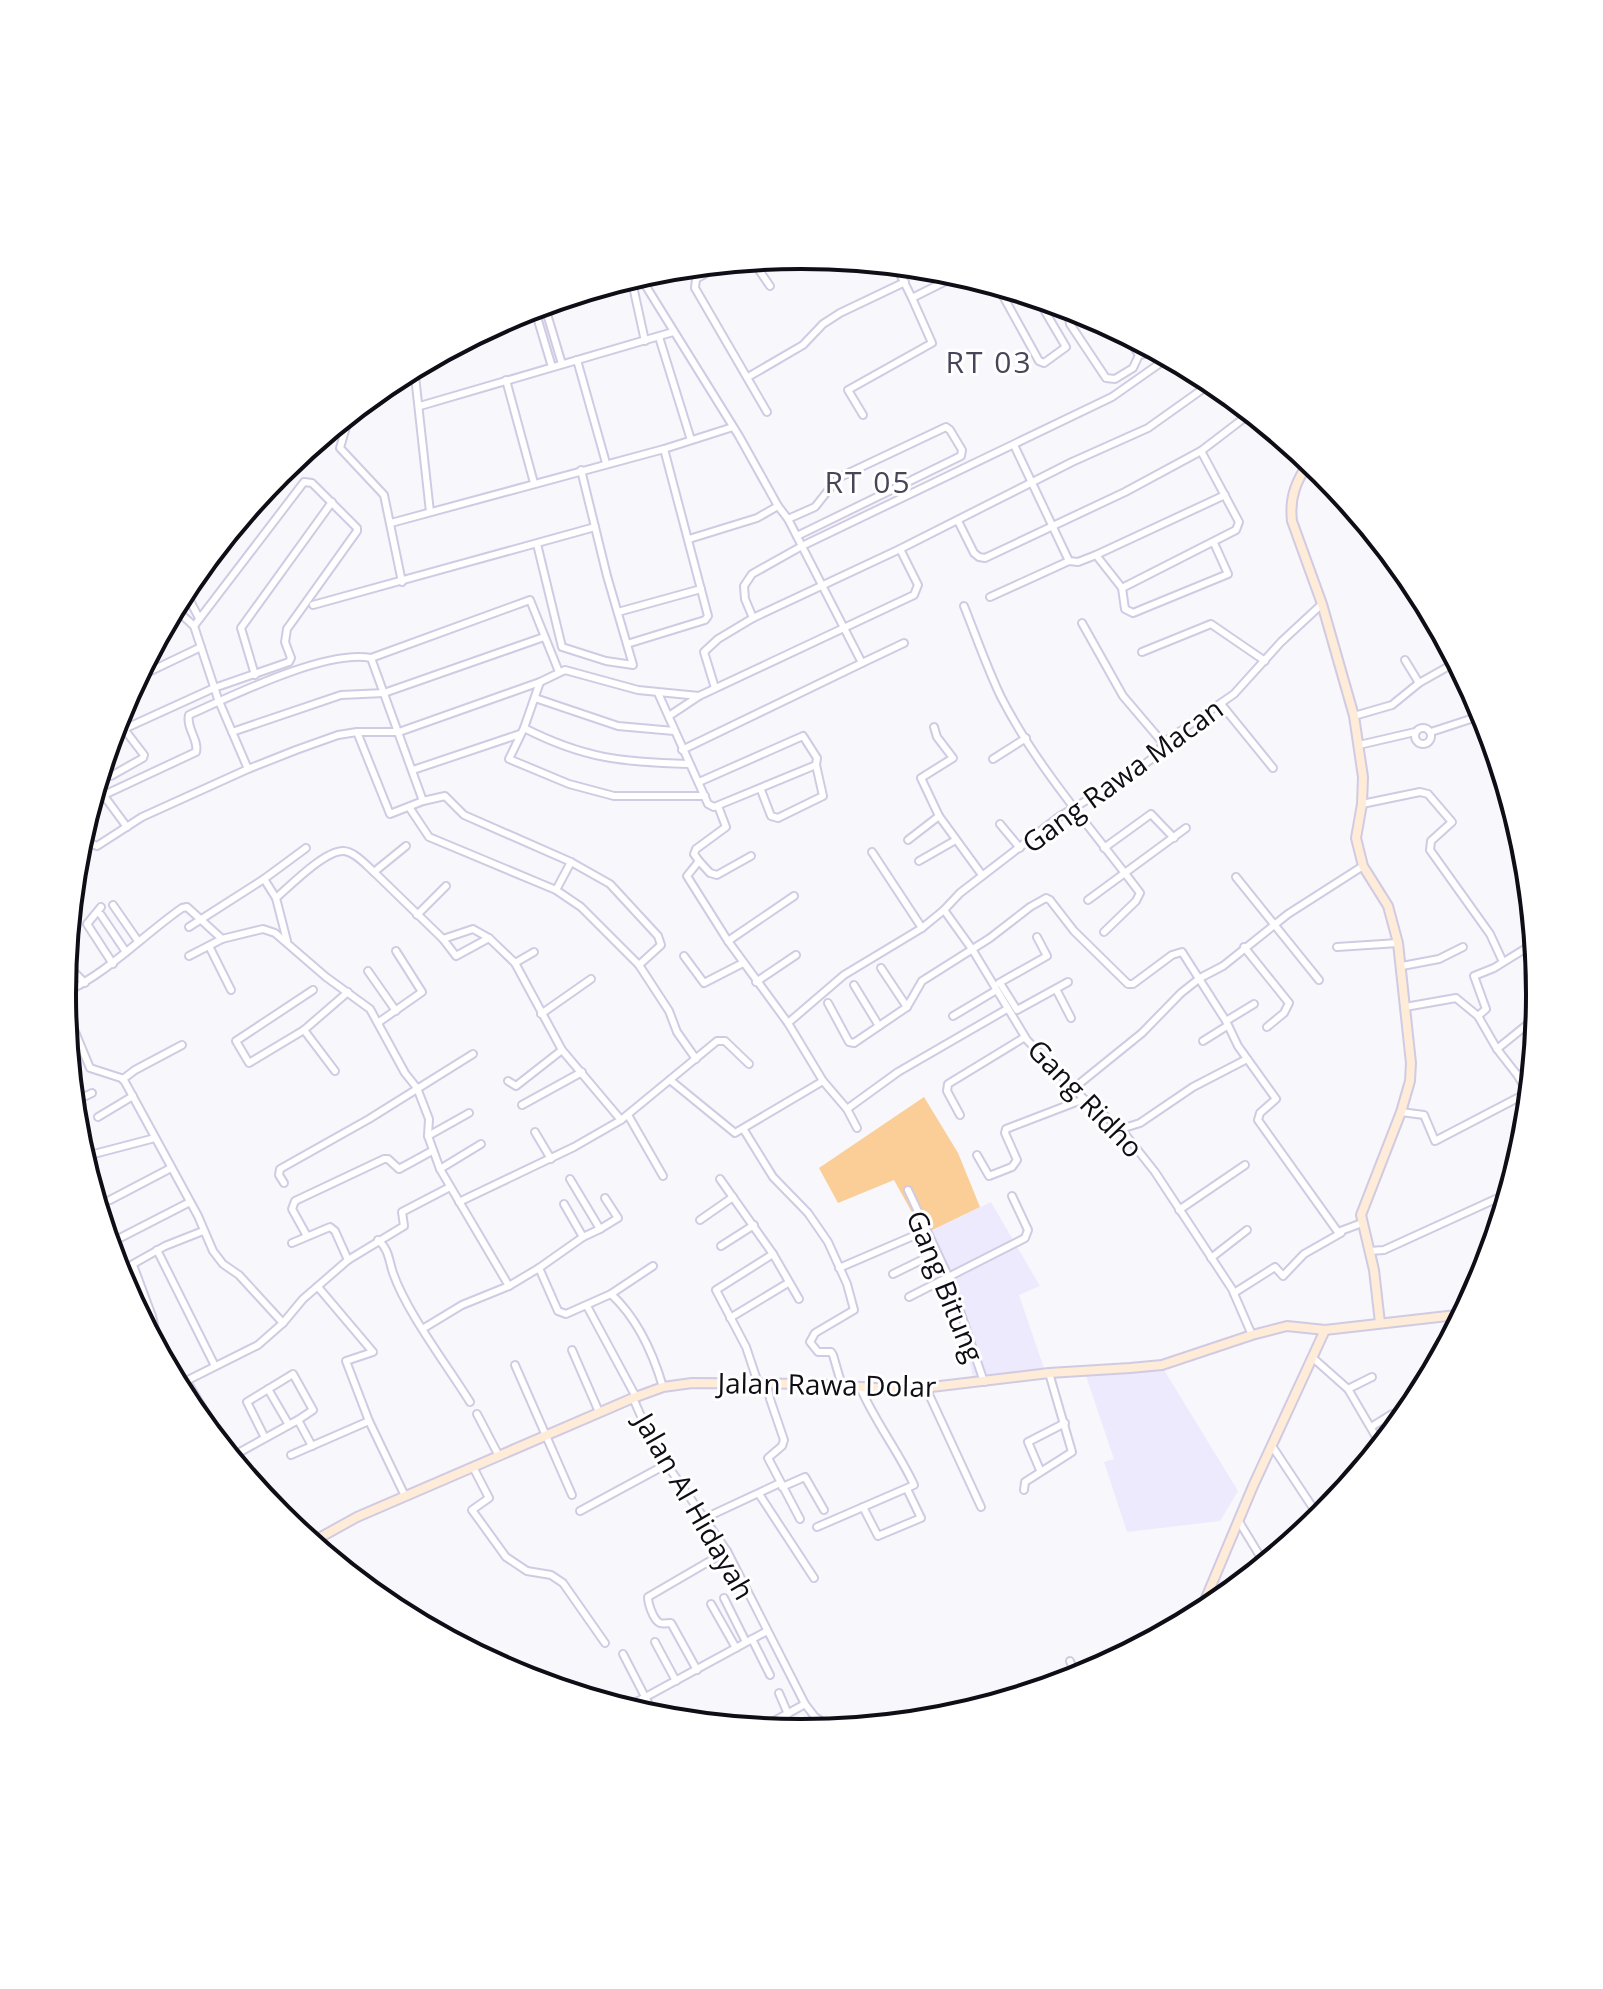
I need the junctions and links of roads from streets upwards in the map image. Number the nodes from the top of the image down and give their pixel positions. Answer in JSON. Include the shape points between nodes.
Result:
{"nodes":[{"id":1,"x":759,"y":271,"type":"edge"},
{"id":2,"x":701,"y":276,"type":"edge"},
{"id":3,"x":902,"y":276,"type":"edge"},
{"id":4,"x":905,"y":282,"type":"junction"},
{"id":5,"x":942,"y":283,"type":"edge"},
{"id":6,"x":646,"y":286,"type":"edge"},
{"id":7,"x":770,"y":286,"type":"dead end"},
{"id":8,"x":634,"y":289,"type":"edge"},
{"id":9,"x":912,"y":298,"type":"junction"},
{"id":10,"x":1005,"y":299,"type":"edge"},
{"id":11,"x":1045,"y":312,"type":"edge"},
{"id":12,"x":547,"y":315,"type":"edge"},
{"id":13,"x":538,"y":319,"type":"edge"},
{"id":14,"x":1069,"y":321,"type":"edge"},
{"id":15,"x":673,"y":332,"type":"junction"},
{"id":16,"x":659,"y":337,"type":"junction"},
{"id":17,"x":645,"y":341,"type":"junction"},
{"id":18,"x":1137,"y":352,"type":"edge"},
{"id":19,"x":1142,"y":354,"type":"edge"},
{"id":20,"x":1139,"y":355,"type":"junction"},
{"id":21,"x":577,"y":360,"type":"junction"},
{"id":22,"x":562,"y":364,"type":"junction"},
{"id":23,"x":1160,"y":364,"type":"edge"},
{"id":24,"x":552,"y":367,"type":"junction"},
{"id":25,"x":748,"y":377,"type":"junction"},
{"id":26,"x":416,"y":380,"type":"edge"},
{"id":27,"x":506,"y":380,"type":"junction"},
{"id":28,"x":1201,"y":388,"type":"edge"},
{"id":29,"x":420,"y":406,"type":"junction"},
{"id":30,"x":767,"y":412,"type":"dead end"},
{"id":31,"x":863,"y":415,"type":"dead end"},
{"id":32,"x":1243,"y":419,"type":"edge"},
{"id":33,"x":733,"y":427,"type":"junction"},
{"id":34,"x":345,"y":431,"type":"edge"},
{"id":35,"x":691,"y":440,"type":"junction"},
{"id":36,"x":1014,"y":445,"type":"junction"},
{"id":37,"x":664,"y":449,"type":"junction"},
{"id":38,"x":1201,"y":451,"type":"junction"},
{"id":39,"x":606,"y":463,"type":"junction"},
{"id":40,"x":581,"y":470,"type":"junction"},
{"id":41,"x":1303,"y":470,"type":"edge"},
{"id":42,"x":1032,"y":482,"type":"junction"},
{"id":43,"x":534,"y":483,"type":"junction"},
{"id":44,"x":1225,"y":495,"type":"junction"},
{"id":45,"x":332,"y":502,"type":"junction"},
{"id":46,"x":778,"y":506,"type":"junction"},
{"id":47,"x":430,"y":512,"type":"junction"},
{"id":48,"x":788,"y":519,"type":"junction"},
{"id":49,"x":958,"y":521,"type":"junction"},
{"id":50,"x":391,"y":523,"type":"junction"},
{"id":51,"x":1053,"y":524,"type":"junction"},
{"id":52,"x":595,"y":527,"type":"junction"},
{"id":53,"x":797,"y":536,"type":"junction"},
{"id":54,"x":689,"y":539,"type":"junction"},
{"id":55,"x":1214,"y":543,"type":"junction"},
{"id":56,"x":537,"y":544,"type":"junction"},
{"id":57,"x":802,"y":546,"type":"junction"},
{"id":58,"x":900,"y":549,"type":"junction"},
{"id":59,"x":1096,"y":555,"type":"junction"},
{"id":60,"x":1069,"y":561,"type":"junction"},
{"id":61,"x":402,"y":582,"type":"junction"},
{"id":62,"x":821,"y":586,"type":"junction"},
{"id":63,"x":1122,"y":588,"type":"junction"},
{"id":64,"x":701,"y":589,"type":"junction"},
{"id":65,"x":990,"y":597,"type":"dead end"},
{"id":66,"x":191,"y":603,"type":"edge"},
{"id":67,"x":1322,"y":604,"type":"junction"},
{"id":68,"x":313,"y":605,"type":"dead end"},
{"id":69,"x":964,"y":606,"type":"dead end"},
{"id":70,"x":618,"y":612,"type":"junction"},
{"id":71,"x":183,"y":616,"type":"edge"},
{"id":72,"x":199,"y":618,"type":"junction"},
{"id":73,"x":753,"y":618,"type":"junction"},
{"id":74,"x":1082,"y":623,"type":"dead end"},
{"id":75,"x":194,"y":626,"type":"junction"},
{"id":76,"x":845,"y":627,"type":"junction"},
{"id":77,"x":544,"y":637,"type":"junction"},
{"id":78,"x":904,"y":643,"type":"dead end"},
{"id":79,"x":627,"y":644,"type":"junction"},
{"id":80,"x":201,"y":647,"type":"junction"},
{"id":81,"x":1142,"y":652,"type":"dead end"},
{"id":82,"x":371,"y":658,"type":"junction"},
{"id":83,"x":1405,"y":660,"type":"dead end"},
{"id":84,"x":1265,"y":661,"type":"junction"},
{"id":85,"x":862,"y":663,"type":"junction"},
{"id":86,"x":1448,"y":667,"type":"edge"},
{"id":87,"x":153,"y":670,"type":"edge"},
{"id":88,"x":559,"y":672,"type":"junction"},
{"id":89,"x":255,"y":675,"type":"junction"},
{"id":90,"x":540,"y":682,"type":"junction"},
{"id":91,"x":1419,"y":683,"type":"junction"},
{"id":92,"x":715,"y":688,"type":"junction"},
{"id":93,"x":384,"y":693,"type":"junction"},
{"id":94,"x":658,"y":693,"type":"junction"},
{"id":95,"x":217,"y":695,"type":"junction"},
{"id":96,"x":699,"y":696,"type":"junction"},
{"id":97,"x":535,"y":698,"type":"junction"},
{"id":98,"x":1221,"y":704,"type":"junction"},
{"id":99,"x":669,"y":716,"type":"junction"},
{"id":100,"x":1354,"y":716,"type":"junction"},
{"id":101,"x":1473,"y":718,"type":"edge"},
{"id":102,"x":934,"y":727,"type":"dead end"},
{"id":103,"x":127,"y":728,"type":"edge"},
{"id":104,"x":126,"y":731,"type":"edge"},
{"id":105,"x":522,"y":731,"type":"junction"},
{"id":106,"x":674,"y":731,"type":"junction"},
{"id":107,"x":232,"y":732,"type":"junction"},
{"id":108,"x":357,"y":732,"type":"junction"},
{"id":109,"x":399,"y":732,"type":"junction"},
{"id":110,"x":1415,"y":732,"type":"junction"},
{"id":111,"x":1431,"y":732,"type":"junction"},
{"id":112,"x":1026,"y":738,"type":"junction"},
{"id":113,"x":1163,"y":743,"type":"junction"},
{"id":114,"x":1359,"y":745,"type":"junction"},
{"id":115,"x":682,"y":750,"type":"junction"},
{"id":116,"x":993,"y":759,"type":"dead end"},
{"id":117,"x":689,"y":764,"type":"junction"},
{"id":118,"x":816,"y":765,"type":"junction"},
{"id":119,"x":1273,"y":768,"type":"dead end"},
{"id":120,"x":248,"y":769,"type":"junction"},
{"id":121,"x":413,"y":770,"type":"junction"},
{"id":122,"x":111,"y":775,"type":"edge"},
{"id":123,"x":699,"y":782,"type":"junction"},
{"id":124,"x":761,"y":790,"type":"junction"},
{"id":125,"x":104,"y":795,"type":"joint"},
{"id":126,"x":705,"y":796,"type":"junction"},
{"id":127,"x":423,"y":801,"type":"junction"},
{"id":128,"x":1362,"y":804,"type":"junction"},
{"id":129,"x":718,"y":806,"type":"junction"},
{"id":130,"x":409,"y":807,"type":"junction"},
{"id":131,"x":1074,"y":808,"type":"junction"},
{"id":132,"x":939,"y":816,"type":"junction"},
{"id":133,"x":1000,"y":824,"type":"dead end"},
{"id":134,"x":127,"y":827,"type":"junction"},
{"id":135,"x":1186,"y":828,"type":"dead end"},
{"id":136,"x":1174,"y":838,"type":"junction"},
{"id":137,"x":908,"y":840,"type":"dead end"},
{"id":138,"x":954,"y":841,"type":"junction"},
{"id":139,"x":92,"y":844,"type":"edge"},
{"id":140,"x":406,"y":846,"type":"dead end"},
{"id":141,"x":306,"y":848,"type":"dead end"},
{"id":142,"x":1020,"y":848,"type":"junction"},
{"id":143,"x":1104,"y":848,"type":"junction"},
{"id":144,"x":872,"y":852,"type":"dead end"},
{"id":145,"x":751,"y":856,"type":"dead end"},
{"id":146,"x":699,"y":861,"type":"junction"},
{"id":147,"x":919,"y":861,"type":"dead end"},
{"id":148,"x":571,"y":862,"type":"junction"},
{"id":149,"x":1363,"y":866,"type":"junction"},
{"id":150,"x":374,"y":872,"type":"junction"},
{"id":151,"x":1126,"y":874,"type":"junction"},
{"id":152,"x":982,"y":875,"type":"junction"},
{"id":153,"x":1236,"y":877,"type":"dead end"},
{"id":154,"x":264,"y":879,"type":"junction"},
{"id":155,"x":446,"y":886,"type":"dead end"},
{"id":156,"x":556,"y":890,"type":"junction"},
{"id":157,"x":794,"y":896,"type":"dead end"},
{"id":158,"x":276,"y":898,"type":"junction"},
{"id":159,"x":1088,"y":900,"type":"dead end"},
{"id":160,"x":113,"y":905,"type":"dead end"},
{"id":161,"x":101,"y":907,"type":"dead end"},
{"id":162,"x":946,"y":908,"type":"junction"},
{"id":163,"x":101,"y":915,"type":"dead end"},
{"id":164,"x":417,"y":915,"type":"junction"},
{"id":165,"x":200,"y":919,"type":"junction"},
{"id":166,"x":1273,"y":925,"type":"junction"},
{"id":167,"x":189,"y":927,"type":"dead end"},
{"id":168,"x":922,"y":928,"type":"junction"},
{"id":169,"x":1104,"y":932,"type":"dead end"},
{"id":170,"x":1037,"y":937,"type":"dead end"},
{"id":171,"x":489,"y":938,"type":"junction"},
{"id":172,"x":222,"y":939,"type":"junction"},
{"id":173,"x":443,"y":939,"type":"junction"},
{"id":174,"x":138,"y":941,"type":"junction"},
{"id":175,"x":287,"y":941,"type":"junction"},
{"id":176,"x":728,"y":941,"type":"junction"},
{"id":177,"x":1398,"y":943,"type":"junction"},
{"id":178,"x":209,"y":946,"type":"junction"},
{"id":179,"x":1244,"y":947,"type":"junction"},
{"id":180,"x":1337,"y":947,"type":"dead end"},
{"id":181,"x":1463,"y":947,"type":"dead end"},
{"id":182,"x":972,"y":949,"type":"junction"},
{"id":183,"x":1525,"y":949,"type":"edge"},
{"id":184,"x":396,"y":951,"type":"dead end"},
{"id":185,"x":126,"y":952,"type":"junction"},
{"id":186,"x":534,"y":952,"type":"dead end"},
{"id":187,"x":796,"y":955,"type":"dead end"},
{"id":188,"x":189,"y":956,"type":"dead end"},
{"id":189,"x":684,"y":956,"type":"dead end"},
{"id":190,"x":1503,"y":962,"type":"junction"},
{"id":191,"x":515,"y":963,"type":"junction"},
{"id":192,"x":743,"y":963,"type":"junction"},
{"id":193,"x":113,"y":964,"type":"junction"},
{"id":194,"x":639,"y":965,"type":"junction"},
{"id":195,"x":1402,"y":966,"type":"junction"},
{"id":196,"x":881,"y":968,"type":"dead end"},
{"id":197,"x":368,"y":971,"type":"dead end"},
{"id":198,"x":77,"y":975,"type":"edge"},
{"id":199,"x":1200,"y":978,"type":"junction"},
{"id":200,"x":591,"y":979,"type":"dead end"},
{"id":201,"x":1319,"y":980,"type":"dead end"},
{"id":202,"x":756,"y":982,"type":"junction"},
{"id":203,"x":1068,"y":982,"type":"dead end"},
{"id":204,"x":85,"y":983,"type":"junction"},
{"id":205,"x":854,"y":985,"type":"dead end"},
{"id":206,"x":76,"y":987,"type":"edge"},
{"id":207,"x":996,"y":987,"type":"junction"},
{"id":208,"x":1056,"y":989,"type":"junction"},
{"id":209,"x":231,"y":990,"type":"dead end"},
{"id":210,"x":313,"y":990,"type":"dead end"},
{"id":211,"x":348,"y":992,"type":"junction"},
{"id":212,"x":828,"y":1003,"type":"dead end"},
{"id":213,"x":1254,"y":1004,"type":"dead end"},
{"id":214,"x":907,"y":1007,"type":"junction"},
{"id":215,"x":1405,"y":1007,"type":"junction"},
{"id":216,"x":1007,"y":1009,"type":"junction"},
{"id":217,"x":396,"y":1011,"type":"junction"},
{"id":218,"x":541,"y":1014,"type":"junction"},
{"id":219,"x":953,"y":1016,"type":"dead end"},
{"id":220,"x":1478,"y":1016,"type":"junction"},
{"id":221,"x":1071,"y":1018,"type":"dead end"},
{"id":222,"x":379,"y":1022,"type":"junction"},
{"id":223,"x":788,"y":1023,"type":"junction"},
{"id":224,"x":1226,"y":1024,"type":"junction"},
{"id":225,"x":879,"y":1026,"type":"junction"},
{"id":226,"x":1526,"y":1026,"type":"edge"},
{"id":227,"x":1267,"y":1027,"type":"dead end"},
{"id":228,"x":304,"y":1030,"type":"junction"},
{"id":229,"x":1025,"y":1037,"type":"junction"},
{"id":230,"x":78,"y":1039,"type":"edge"},
{"id":231,"x":1203,"y":1041,"type":"dead end"},
{"id":232,"x":182,"y":1045,"type":"dead end"},
{"id":233,"x":1497,"y":1049,"type":"junction"},
{"id":234,"x":562,"y":1050,"type":"junction"},
{"id":235,"x":473,"y":1054,"type":"dead end"},
{"id":236,"x":696,"y":1059,"type":"junction"},
{"id":237,"x":1247,"y":1059,"type":"junction"},
{"id":238,"x":749,"y":1064,"type":"dead end"},
{"id":239,"x":335,"y":1071,"type":"dead end"},
{"id":240,"x":582,"y":1072,"type":"junction"},
{"id":241,"x":1522,"y":1073,"type":"edge"},
{"id":242,"x":1518,"y":1076,"type":"junction"},
{"id":243,"x":123,"y":1079,"type":"junction"},
{"id":244,"x":670,"y":1080,"type":"junction"},
{"id":245,"x":508,"y":1081,"type":"dead end"},
{"id":246,"x":823,"y":1081,"type":"junction"},
{"id":247,"x":1522,"y":1082,"type":"edge"},
{"id":248,"x":417,"y":1088,"type":"junction"},
{"id":249,"x":1074,"y":1088,"type":"junction"},
{"id":250,"x":92,"y":1093,"type":"dead end"},
{"id":251,"x":133,"y":1096,"type":"junction"},
{"id":252,"x":83,"y":1097,"type":"edge"},
{"id":253,"x":1084,"y":1099,"type":"junction"},
{"id":254,"x":1519,"y":1101,"type":"edge"},
{"id":255,"x":522,"y":1105,"type":"dead end"},
{"id":256,"x":847,"y":1109,"type":"junction"},
{"id":257,"x":1401,"y":1112,"type":"junction"},
{"id":258,"x":469,"y":1113,"type":"dead end"},
{"id":259,"x":628,"y":1115,"type":"junction"},
{"id":260,"x":960,"y":1115,"type":"dead end"},
{"id":261,"x":98,"y":1117,"type":"dead end"},
{"id":262,"x":621,"y":1120,"type":"junction"},
{"id":263,"x":857,"y":1128,"type":"dead end"},
{"id":264,"x":1121,"y":1129,"type":"junction"},
{"id":265,"x":744,"y":1130,"type":"junction"},
{"id":266,"x":535,"y":1132,"type":"dead end"},
{"id":267,"x":428,"y":1136,"type":"junction"},
{"id":268,"x":155,"y":1138,"type":"junction"},
{"id":269,"x":481,"y":1144,"type":"dead end"},
{"id":270,"x":432,"y":1151,"type":"junction"},
{"id":271,"x":94,"y":1154,"type":"edge"},
{"id":272,"x":977,"y":1155,"type":"dead end"},
{"id":273,"x":551,"y":1159,"type":"junction"},
{"id":274,"x":1245,"y":1165,"type":"dead end"},
{"id":275,"x":171,"y":1168,"type":"junction"},
{"id":276,"x":440,"y":1169,"type":"junction"},
{"id":277,"x":663,"y":1176,"type":"dead end"},
{"id":278,"x":570,"y":1179,"type":"dead end"},
{"id":279,"x":720,"y":1179,"type":"dead end"},
{"id":280,"x":284,"y":1183,"type":"dead end"},
{"id":281,"x":450,"y":1187,"type":"junction"},
{"id":282,"x":908,"y":1190,"type":"dead end"},
{"id":283,"x":1012,"y":1196,"type":"dead end"},
{"id":284,"x":733,"y":1197,"type":"junction"},
{"id":285,"x":605,"y":1198,"type":"dead end"},
{"id":286,"x":1497,"y":1198,"type":"edge"},
{"id":287,"x":110,"y":1200,"type":"dead end"},
{"id":288,"x":190,"y":1202,"type":"junction"},
{"id":289,"x":459,"y":1202,"type":"junction"},
{"id":290,"x":564,"y":1204,"type":"dead end"},
{"id":291,"x":1179,"y":1210,"type":"junction"},
{"id":292,"x":700,"y":1220,"type":"dead end"},
{"id":293,"x":1362,"y":1223,"type":"junction"},
{"id":294,"x":754,"y":1225,"type":"junction"},
{"id":295,"x":600,"y":1229,"type":"junction"},
{"id":296,"x":1247,"y":1230,"type":"dead end"},
{"id":297,"x":203,"y":1231,"type":"junction"},
{"id":298,"x":925,"y":1231,"type":"junction"},
{"id":299,"x":1341,"y":1233,"type":"junction"},
{"id":300,"x":307,"y":1236,"type":"junction"},
{"id":301,"x":583,"y":1237,"type":"junction"},
{"id":302,"x":119,"y":1239,"type":"edge"},
{"id":303,"x":378,"y":1240,"type":"junction"},
{"id":304,"x":292,"y":1243,"type":"dead end"},
{"id":305,"x":721,"y":1246,"type":"dead end"},
{"id":306,"x":157,"y":1250,"type":"junction"},
{"id":307,"x":1369,"y":1251,"type":"junction"},
{"id":308,"x":936,"y":1253,"type":"junction"},
{"id":309,"x":773,"y":1254,"type":"junction"},
{"id":310,"x":1211,"y":1258,"type":"junction"},
{"id":311,"x":348,"y":1260,"type":"junction"},
{"id":312,"x":133,"y":1265,"type":"junction"},
{"id":313,"x":653,"y":1266,"type":"dead end"},
{"id":314,"x":129,"y":1267,"type":"edge"},
{"id":315,"x":539,"y":1268,"type":"junction"},
{"id":316,"x":839,"y":1268,"type":"junction"},
{"id":317,"x":893,"y":1274,"type":"dead end"},
{"id":318,"x":949,"y":1278,"type":"junction"},
{"id":319,"x":788,"y":1283,"type":"junction"},
{"id":320,"x":509,"y":1286,"type":"junction"},
{"id":321,"x":318,"y":1287,"type":"junction"},
{"id":322,"x":1234,"y":1293,"type":"junction"},
{"id":323,"x":611,"y":1294,"type":"junction"},
{"id":324,"x":909,"y":1297,"type":"dead end"},
{"id":325,"x":799,"y":1299,"type":"dead end"},
{"id":326,"x":587,"y":1306,"type":"junction"},
{"id":327,"x":1452,"y":1315,"type":"edge"},
{"id":328,"x":152,"y":1318,"type":"edge"},
{"id":329,"x":730,"y":1318,"type":"junction"},
{"id":330,"x":283,"y":1323,"type":"junction"},
{"id":331,"x":1380,"y":1323,"type":"junction"},
{"id":332,"x":424,"y":1328,"type":"junction"},
{"id":333,"x":1325,"y":1330,"type":"junction"},
{"id":334,"x":1252,"y":1335,"type":"junction"},
{"id":335,"x":572,"y":1350,"type":"dead end"},
{"id":336,"x":1313,"y":1358,"type":"junction"},
{"id":337,"x":515,"y":1365,"type":"dead end"},
{"id":338,"x":215,"y":1366,"type":"junction"},
{"id":339,"x":1049,"y":1373,"type":"junction"},
{"id":340,"x":1372,"y":1377,"type":"dead end"},
{"id":341,"x":186,"y":1380,"type":"edge"},
{"id":342,"x":984,"y":1382,"type":"junction"},
{"id":343,"x":763,"y":1383,"type":"junction"},
{"id":344,"x":842,"y":1386,"type":"junction"},
{"id":345,"x":663,"y":1387,"type":"junction"},
{"id":346,"x":860,"y":1387,"type":"junction"},
{"id":347,"x":926,"y":1388,"type":"junction"},
{"id":348,"x":268,"y":1389,"type":"junction"},
{"id":349,"x":1348,"y":1389,"type":"junction"},
{"id":350,"x":635,"y":1397,"type":"junction"},
{"id":351,"x":470,"y":1402,"type":"dead end"},
{"id":352,"x":599,"y":1412,"type":"junction"},
{"id":353,"x":477,"y":1414,"type":"dead end"},
{"id":354,"x":1392,"y":1414,"type":"dead end"},
{"id":355,"x":298,"y":1420,"type":"junction"},
{"id":356,"x":369,"y":1421,"type":"junction"},
{"id":357,"x":1065,"y":1423,"type":"junction"},
{"id":358,"x":289,"y":1425,"type":"junction"},
{"id":359,"x":1371,"y":1427,"type":"junction"},
{"id":360,"x":547,"y":1435,"type":"junction"},
{"id":361,"x":1376,"y":1437,"type":"edge"},
{"id":362,"x":265,"y":1438,"type":"junction"},
{"id":363,"x":312,"y":1446,"type":"junction"},
{"id":364,"x":1272,"y":1446,"type":"junction"},
{"id":365,"x":239,"y":1452,"type":"edge"},
{"id":366,"x":291,"y":1455,"type":"dead end"},
{"id":367,"x":499,"y":1456,"type":"junction"},
{"id":368,"x":667,"y":1464,"type":"junction"},
{"id":369,"x":473,"y":1467,"type":"junction"},
{"id":370,"x":1040,"y":1470,"type":"junction"},
{"id":371,"x":781,"y":1485,"type":"junction"},
{"id":372,"x":907,"y":1489,"type":"junction"},
{"id":373,"x":1024,"y":1490,"type":"dead end"},
{"id":374,"x":759,"y":1494,"type":"junction"},
{"id":375,"x":572,"y":1495,"type":"dead end"},
{"id":376,"x":405,"y":1496,"type":"junction"},
{"id":377,"x":863,"y":1507,"type":"junction"},
{"id":378,"x":981,"y":1507,"type":"dead end"},
{"id":379,"x":1314,"y":1509,"type":"edge"},
{"id":380,"x":824,"y":1510,"type":"dead end"},
{"id":381,"x":580,"y":1511,"type":"dead end"},
{"id":382,"x":705,"y":1518,"type":"junction"},
{"id":383,"x":800,"y":1519,"type":"dead end"},
{"id":384,"x":1238,"y":1520,"type":"junction"},
{"id":385,"x":817,"y":1527,"type":"dead end"},
{"id":386,"x":320,"y":1537,"type":"edge"},
{"id":387,"x":727,"y":1551,"type":"junction"},
{"id":388,"x":1260,"y":1556,"type":"edge"},
{"id":389,"x":814,"y":1578,"type":"dead end"},
{"id":390,"x":1206,"y":1597,"type":"edge"},
{"id":391,"x":724,"y":1598,"type":"dead end"},
{"id":392,"x":711,"y":1604,"type":"dead end"},
{"id":393,"x":767,"y":1631,"type":"junction"},
{"id":394,"x":749,"y":1640,"type":"junction"},
{"id":395,"x":655,"y":1642,"type":"dead end"},
{"id":396,"x":605,"y":1643,"type":"dead end"},
{"id":397,"x":736,"y":1648,"type":"junction"},
{"id":398,"x":623,"y":1654,"type":"dead end"},
{"id":399,"x":1070,"y":1661,"type":"dead end"},
{"id":400,"x":1072,"y":1667,"type":"edge"},
{"id":401,"x":697,"y":1670,"type":"junction"},
{"id":402,"x":770,"y":1675,"type":"dead end"},
{"id":403,"x":676,"y":1681,"type":"junction"},
{"id":404,"x":779,"y":1693,"type":"dead end"},
{"id":405,"x":646,"y":1698,"type":"junction"},
{"id":406,"x":641,"y":1702,"type":"edge"},
{"id":407,"x":649,"y":1703,"type":"edge"},
{"id":408,"x":805,"y":1704,"type":"junction"},
{"id":409,"x":788,"y":1714,"type":"junction"},
{"id":410,"x":779,"y":1719,"type":"edge"},
{"id":411,"x":818,"y":1719,"type":"edge"}],
"edges":[{"from":1,"to":7,"type":"street"},
{"from":2,"to":25,"type":"street","via":[[694,284]]},
{"from":3,"to":4,"type":"street"},
{"from":4,"to":9,"type":"street"},
{"from":4,"to":25,"type":"street","via":[[840,313],[803,345]]},
{"from":5,"to":9,"type":"street"},
{"from":6,"to":15,"type":"street"},
{"from":8,"to":17,"type":"street"},
{"from":9,"to":31,"type":"street","via":[[932,343],[848,390]]},
{"from":10,"to":11,"type":"street","via":[[1044,363],[1066,347]]},
{"from":12,"to":22,"type":"street"},
{"from":13,"to":24,"type":"street"},
{"from":14,"to":20,"type":"street","via":[[1106,378],[1115,379],[1133,368]]},
{"from":15,"to":16,"type":"street"},
{"from":15,"to":33,"type":"street"},
{"from":16,"to":17,"type":"street"},
{"from":16,"to":35,"type":"street"},
{"from":17,"to":21,"type":"street"},
{"from":18,"to":20,"type":"street"},
{"from":19,"to":20,"type":"street"},
{"from":21,"to":22,"type":"street"},
{"from":21,"to":39,"type":"street"},
{"from":22,"to":24,"type":"street"},
{"from":23,"to":36,"type":"street","via":[[1112,397]]},
{"from":24,"to":27,"type":"street"},
{"from":25,"to":30,"type":"street"},
{"from":26,"to":29,"type":"street"},
{"from":27,"to":29,"type":"street"},
{"from":27,"to":43,"type":"street"},
{"from":28,"to":42,"type":"street","via":[[1148,428]]},
{"from":29,"to":47,"type":"street"},
{"from":32,"to":38,"type":"street"},
{"from":33,"to":35,"type":"street"},
{"from":33,"to":46,"type":"street"},
{"from":34,"to":50,"type":"street","via":[[340,449],[384,495]]},
{"from":35,"to":37,"type":"street"},
{"from":36,"to":42,"type":"street"},
{"from":36,"to":57,"type":"street"},
{"from":37,"to":39,"type":"street"},
{"from":37,"to":54,"type":"street"},
{"from":38,"to":44,"type":"street"},
{"from":38,"to":51,"type":"street"},
{"from":39,"to":40,"type":"street"},
{"from":40,"to":43,"type":"street"},
{"from":40,"to":52,"type":"street"},
{"from":41,"to":67,"type":"street","via":[[1290,507]]},
{"from":42,"to":49,"type":"street"},
{"from":42,"to":51,"type":"street"},
{"from":43,"to":47,"type":"street"},
{"from":44,"to":55,"type":"street","via":[[1238,526]]},
{"from":44,"to":59,"type":"street"},
{"from":45,"to":72,"type":"street","via":[[304,482]]},
{"from":45,"to":89,"type":"street","via":[[241,628]]},
{"from":45,"to":89,"type":"street","via":[[357,531],[287,629],[290,660]]},
{"from":46,"to":48,"type":"street"},
{"from":46,"to":54,"type":"street"},
{"from":47,"to":50,"type":"street"},
{"from":48,"to":53,"type":"street"},
{"from":48,"to":53,"type":"street","via":[[815,507],[838,478],[946,427],[962,450],[961,456]]},
{"from":49,"to":51,"type":"street","via":[[974,553],[985,558]]},
{"from":49,"to":58,"type":"street"},
{"from":50,"to":61,"type":"street"},
{"from":51,"to":60,"type":"street"},
{"from":52,"to":56,"type":"street"},
{"from":52,"to":70,"type":"street"},
{"from":53,"to":57,"type":"street"},
{"from":54,"to":64,"type":"street"},
{"from":55,"to":63,"type":"street"},
{"from":55,"to":63,"type":"street","via":[[1228,574],[1133,613],[1125,609]]},
{"from":56,"to":61,"type":"street"},
{"from":56,"to":79,"type":"street","via":[[562,647],[632,666]]},
{"from":57,"to":62,"type":"street"},
{"from":57,"to":73,"type":"street","via":[[748,579],[745,599]]},
{"from":58,"to":62,"type":"street"},
{"from":58,"to":76,"type":"street","via":[[918,585],[916,593]]},
{"from":59,"to":60,"type":"street"},
{"from":59,"to":63,"type":"street"},
{"from":60,"to":65,"type":"street"},
{"from":61,"to":68,"type":"street"},
{"from":62,"to":73,"type":"street"},
{"from":62,"to":76,"type":"street"},
{"from":64,"to":70,"type":"street"},
{"from":64,"to":79,"type":"street","via":[[705,620]]},
{"from":66,"to":72,"type":"street"},
{"from":67,"to":84,"type":"street","name":"Gang Rawa Macan"},
{"from":67,"to":100,"type":"street"},
{"from":69,"to":112,"type":"street","via":[[1001,697]]},
{"from":70,"to":79,"type":"street"},
{"from":71,"to":75,"type":"street"},
{"from":72,"to":75,"type":"street"},
{"from":73,"to":92,"type":"street","via":[[704,652]]},
{"from":74,"to":113,"type":"street","via":[[1123,696]]},
{"from":75,"to":80,"type":"street"},
{"from":76,"to":85,"type":"street"},
{"from":76,"to":92,"type":"street"},
{"from":77,"to":82,"type":"street","via":[[530,600]]},
{"from":77,"to":88,"type":"street"},
{"from":77,"to":93,"type":"street"},
{"from":78,"to":85,"type":"street"},
{"from":80,"to":87,"type":"street"},
{"from":80,"to":95,"type":"street"},
{"from":81,"to":84,"type":"street","via":[[1211,624]]},
{"from":82,"to":93,"type":"street"},
{"from":82,"to":95,"type":"street","via":[[336,658]]},
{"from":83,"to":91,"type":"street"},
{"from":84,"to":98,"type":"street","name":"Gang Rawa Macan"},
{"from":85,"to":115,"type":"street"},
{"from":86,"to":91,"type":"street"},
{"from":88,"to":90,"type":"street"},
{"from":88,"to":94,"type":"street"},
{"from":89,"to":95,"type":"street"},
{"from":90,"to":97,"type":"street"},
{"from":90,"to":109,"type":"street"},
{"from":91,"to":100,"type":"street","via":[[1392,705]]},
{"from":92,"to":96,"type":"street"},
{"from":93,"to":107,"type":"street","via":[[341,695]]},
{"from":93,"to":109,"type":"street"},
{"from":94,"to":96,"type":"street"},
{"from":94,"to":99,"type":"street"},
{"from":95,"to":103,"type":"street"},
{"from":95,"to":107,"type":"street"},
{"from":95,"to":125,"type":"street","via":[[187,718],[196,752]]},
{"from":96,"to":99,"type":"street"},
{"from":97,"to":105,"type":"street"},
{"from":97,"to":106,"type":"street","via":[[618,726]]},
{"from":98,"to":113,"type":"street","name":"Gang Rawa Macan"},
{"from":98,"to":119,"type":"street"},
{"from":99,"to":106,"type":"street"},
{"from":100,"to":114,"type":"street"},
{"from":101,"to":111,"type":"street"},
{"from":102,"to":132,"type":"street","via":[[953,758],[921,778]]},
{"from":104,"to":122,"type":"street","via":[[143,758]]},
{"from":105,"to":117,"type":"street","via":[[609,760]]},
{"from":105,"to":121,"type":"street"},
{"from":105,"to":126,"type":"street","via":[[509,759],[569,784],[628,798]]},
{"from":106,"to":115,"type":"street"},
{"from":107,"to":120,"type":"street"},
{"from":108,"to":109,"type":"street"},
{"from":108,"to":120,"type":"street"},
{"from":108,"to":130,"type":"street","via":[[390,814]]},
{"from":109,"to":121,"type":"street"},
{"from":110,"to":111,"type":"street","via":[[1423,727]]},
{"from":110,"to":111,"type":"street","via":[[1423,744]]},
{"from":110,"to":114,"type":"street"},
{"from":112,"to":116,"type":"street"},
{"from":112,"to":131,"type":"street"},
{"from":113,"to":131,"type":"street","name":"Gang Rawa Macan","via":[[1157,755],[1131,774]]},
{"from":114,"to":128,"type":"street"},
{"from":115,"to":117,"type":"street"},
{"from":117,"to":123,"type":"street"},
{"from":118,"to":123,"type":"street","via":[[806,738],[798,736]]},
{"from":118,"to":124,"type":"street"},
{"from":118,"to":124,"type":"street","via":[[823,796],[778,818],[771,816]]},
{"from":120,"to":134,"type":"street"},
{"from":121,"to":127,"type":"street"},
{"from":123,"to":126,"type":"street"},
{"from":124,"to":129,"type":"street"},
{"from":125,"to":134,"type":"street"},
{"from":126,"to":129,"type":"street","via":[[711,806]]},
{"from":127,"to":130,"type":"street"},
{"from":127,"to":148,"type":"street","via":[[445,796],[464,815]]},
{"from":128,"to":149,"type":"street","via":[[1356,838]]},
{"from":128,"to":190,"type":"street","via":[[1424,791],[1452,822],[1431,841],[1430,850],[1490,934]]},
{"from":129,"to":146,"type":"street","via":[[726,827],[696,849]]},
{"from":130,"to":156,"type":"street","via":[[429,837]]},
{"from":131,"to":142,"type":"street","name":"Gang Rawa Macan"},
{"from":131,"to":143,"type":"street"},
{"from":132,"to":137,"type":"street"},
{"from":132,"to":138,"type":"street"},
{"from":133,"to":142,"type":"street"},
{"from":134,"to":139,"type":"street"},
{"from":135,"to":136,"type":"street"},
{"from":136,"to":143,"type":"street","via":[[1151,814]]},
{"from":136,"to":151,"type":"street"},
{"from":138,"to":147,"type":"street"},
{"from":138,"to":152,"type":"street"},
{"from":140,"to":150,"type":"street"},
{"from":141,"to":154,"type":"street"},
{"from":142,"to":152,"type":"street","name":"Gang Rawa Macan"},
{"from":143,"to":151,"type":"street"},
{"from":144,"to":168,"type":"street"},
{"from":145,"to":146,"type":"street","via":[[717,875]]},
{"from":146,"to":176,"type":"street","via":[[688,878]]},
{"from":148,"to":156,"type":"street"},
{"from":148,"to":194,"type":"street","via":[[610,884],[658,936],[661,945]]},
{"from":149,"to":166,"type":"street"},
{"from":149,"to":177,"type":"street","via":[[1388,906]]},
{"from":150,"to":158,"type":"street","via":[[343,851],[316,865]]},
{"from":150,"to":164,"type":"street"},
{"from":151,"to":159,"type":"street"},
{"from":151,"to":169,"type":"street","via":[[1141,895]]},
{"from":152,"to":162,"type":"street","name":"Gang Rawa Macan"},
{"from":153,"to":166,"type":"street"},
{"from":154,"to":158,"type":"street"},
{"from":154,"to":165,"type":"street"},
{"from":155,"to":164,"type":"street"},
{"from":156,"to":194,"type":"street","via":[[581,907]]},
{"from":157,"to":176,"type":"street"},
{"from":158,"to":175,"type":"street"},
{"from":160,"to":174,"type":"street"},
{"from":161,"to":193,"type":"street","via":[[87,924]]},
{"from":162,"to":168,"type":"street","name":"Gang Rawa Macan"},
{"from":162,"to":182,"type":"street","name":"Gang Ridho"},
{"from":163,"to":185,"type":"street"},
{"from":164,"to":173,"type":"street"},
{"from":165,"to":167,"type":"street"},
{"from":165,"to":172,"type":"street"},
{"from":165,"to":174,"type":"street","via":[[182,908]]},
{"from":166,"to":179,"type":"street"},
{"from":166,"to":201,"type":"street"},
{"from":168,"to":223,"type":"street","name":"Gang Rawa Macan","via":[[844,975]]},
{"from":170,"to":207,"type":"street","via":[[1047,956]]},
{"from":171,"to":173,"type":"street","via":[[473,929]]},
{"from":171,"to":173,"type":"street","via":[[456,956]]},
{"from":171,"to":191,"type":"street"},
{"from":172,"to":175,"type":"street","via":[[263,929]]},
{"from":172,"to":178,"type":"street"},
{"from":174,"to":185,"type":"street"},
{"from":175,"to":211,"type":"street"},
{"from":176,"to":192,"type":"street"},
{"from":177,"to":180,"type":"street"},
{"from":177,"to":195,"type":"street"},
{"from":178,"to":188,"type":"street"},
{"from":178,"to":209,"type":"street"},
{"from":179,"to":199,"type":"street"},
{"from":179,"to":227,"type":"street","via":[[1289,1003]]},
{"from":181,"to":195,"type":"street","via":[[1439,959]]},
{"from":182,"to":199,"type":"street","via":[[1046,898],[1128,984],[1178,952]]},
{"from":182,"to":207,"type":"street","name":"Gang Ridho"},
{"from":182,"to":214,"type":"street","via":[[922,981]]},
{"from":183,"to":190,"type":"street"},
{"from":184,"to":217,"type":"street","via":[[422,990]]},
{"from":185,"to":193,"type":"street"},
{"from":186,"to":191,"type":"street"},
{"from":187,"to":202,"type":"street"},
{"from":189,"to":192,"type":"street","via":[[704,983]]},
{"from":190,"to":220,"type":"street","via":[[1474,976],[1486,1009]]},
{"from":191,"to":218,"type":"street"},
{"from":192,"to":202,"type":"street"},
{"from":193,"to":204,"type":"street"},
{"from":194,"to":236,"type":"street"},
{"from":195,"to":215,"type":"street"},
{"from":196,"to":214,"type":"street"},
{"from":197,"to":217,"type":"street"},
{"from":198,"to":204,"type":"street"},
{"from":199,"to":224,"type":"street"},
{"from":199,"to":249,"type":"street"},
{"from":200,"to":218,"type":"street"},
{"from":202,"to":223,"type":"street"},
{"from":203,"to":208,"type":"street"},
{"from":204,"to":206,"type":"street"},
{"from":205,"to":225,"type":"street"},
{"from":207,"to":208,"type":"street","via":[[1017,1010]]},
{"from":207,"to":216,"type":"street","name":"Gang Ridho"},
{"from":207,"to":219,"type":"street"},
{"from":208,"to":221,"type":"street"},
{"from":210,"to":228,"type":"street","via":[[236,1041],[249,1063]]},
{"from":211,"to":222,"type":"street"},
{"from":211,"to":228,"type":"street"},
{"from":212,"to":225,"type":"street","via":[[851,1043]]},
{"from":213,"to":224,"type":"street"},
{"from":214,"to":225,"type":"street"},
{"from":215,"to":220,"type":"street","via":[[1456,998]]},
{"from":215,"to":257,"type":"street","via":[[1411,1063]]},
{"from":216,"to":229,"type":"street","name":"Gang Ridho"},
{"from":216,"to":256,"type":"street","via":[[910,1064]]},
{"from":217,"to":222,"type":"street"},
{"from":218,"to":234,"type":"street"},
{"from":220,"to":233,"type":"street"},
{"from":222,"to":248,"type":"street"},
{"from":223,"to":246,"type":"street"},
{"from":224,"to":231,"type":"street"},
{"from":224,"to":237,"type":"street"},
{"from":226,"to":233,"type":"street"},
{"from":228,"to":239,"type":"street"},
{"from":229,"to":249,"type":"street","name":"Gang Ridho"},
{"from":229,"to":260,"type":"street","via":[[948,1084]]},
{"from":230,"to":243,"type":"street","via":[[90,1068]]},
{"from":232,"to":243,"type":"street"},
{"from":233,"to":242,"type":"street"},
{"from":234,"to":240,"type":"street"},
{"from":234,"to":245,"type":"street","via":[[516,1086]]},
{"from":235,"to":248,"type":"street"},
{"from":236,"to":238,"type":"street","via":[[722,1040]]},
{"from":236,"to":244,"type":"street"},
{"from":237,"to":264,"type":"street"},
{"from":237,"to":299,"type":"street","via":[[1276,1099],[1258,1120]]},
{"from":240,"to":255,"type":"street"},
{"from":240,"to":262,"type":"street"},
{"from":241,"to":242,"type":"street"},
{"from":242,"to":247,"type":"street"},
{"from":243,"to":251,"type":"street"},
{"from":244,"to":259,"type":"street"},
{"from":244,"to":265,"type":"street","via":[[729,1131]]},
{"from":246,"to":256,"type":"street"},
{"from":246,"to":265,"type":"street"},
{"from":248,"to":267,"type":"street","via":[[429,1119]]},
{"from":248,"to":280,"type":"street","via":[[280,1169]]},
{"from":249,"to":253,"type":"street","name":"Gang Ridho"},
{"from":250,"to":252,"type":"street"},
{"from":251,"to":261,"type":"street"},
{"from":251,"to":268,"type":"street"},
{"from":253,"to":264,"type":"street","name":"Gang Ridho"},
{"from":253,"to":272,"type":"street","via":[[1006,1129],[1017,1160],[1012,1167],[989,1176]]},
{"from":254,"to":257,"type":"street","via":[[1435,1141],[1424,1115]]},
{"from":256,"to":263,"type":"street"},
{"from":257,"to":293,"type":"street"},
{"from":258,"to":267,"type":"street"},
{"from":259,"to":262,"type":"street"},
{"from":259,"to":277,"type":"street"},
{"from":262,"to":273,"type":"street"},
{"from":264,"to":291,"type":"street","name":"Gang Ridho"},
{"from":265,"to":316,"type":"street","via":[[773,1177],[828,1242]]},
{"from":266,"to":273,"type":"street"},
{"from":267,"to":270,"type":"street"},
{"from":268,"to":271,"type":"street"},
{"from":268,"to":275,"type":"street"},
{"from":269,"to":276,"type":"street"},
{"from":270,"to":276,"type":"street"},
{"from":270,"to":300,"type":"street","via":[[399,1169],[384,1159],[295,1201],[292,1209]]},
{"from":273,"to":289,"type":"street"},
{"from":274,"to":291,"type":"street"},
{"from":275,"to":287,"type":"street"},
{"from":275,"to":288,"type":"street"},
{"from":276,"to":281,"type":"street"},
{"from":278,"to":295,"type":"street"},
{"from":279,"to":284,"type":"street"},
{"from":281,"to":289,"type":"street"},
{"from":281,"to":303,"type":"street","via":[[402,1212],[404,1226]]},
{"from":282,"to":298,"type":"street","name":"Gang Bitung"},
{"from":283,"to":318,"type":"street","via":[[1028,1230],[1025,1238]]},
{"from":284,"to":292,"type":"street"},
{"from":284,"to":294,"type":"street"},
{"from":285,"to":295,"type":"street","via":[[618,1218]]},
{"from":286,"to":307,"type":"street","via":[[1384,1250]]},
{"from":288,"to":297,"type":"street"},
{"from":288,"to":302,"type":"street"},
{"from":289,"to":320,"type":"street"},
{"from":290,"to":301,"type":"street"},
{"from":291,"to":310,"type":"street","name":"Gang Ridho"},
{"from":293,"to":299,"type":"street"},
{"from":293,"to":307,"type":"street"},
{"from":294,"to":305,"type":"street"},
{"from":294,"to":309,"type":"street"},
{"from":295,"to":301,"type":"street"},
{"from":296,"to":310,"type":"street"},
{"from":297,"to":306,"type":"street"},
{"from":297,"to":330,"type":"street","via":[[223,1264]]},
{"from":298,"to":308,"type":"street","name":"Gang Bitung"},
{"from":298,"to":316,"type":"street"},
{"from":299,"to":322,"type":"street","via":[[1304,1254],[1283,1276],[1275,1267]]},
{"from":300,"to":304,"type":"street"},
{"from":300,"to":311,"type":"street","via":[[332,1228]]},
{"from":301,"to":315,"type":"street"},
{"from":303,"to":311,"type":"street"},
{"from":303,"to":332,"type":"street"},
{"from":306,"to":312,"type":"street"},
{"from":306,"to":338,"type":"street"},
{"from":307,"to":331,"type":"street"},
{"from":308,"to":317,"type":"street"},
{"from":308,"to":318,"type":"street","name":"Gang Bitung"},
{"from":309,"to":319,"type":"street"},
{"from":309,"to":329,"type":"street","via":[[717,1289]]},
{"from":310,"to":322,"type":"street","name":"Gang Ridho"},
{"from":311,"to":321,"type":"street"},
{"from":312,"to":314,"type":"street"},
{"from":312,"to":328,"type":"street"},
{"from":313,"to":323,"type":"street"},
{"from":315,"to":320,"type":"street"},
{"from":315,"to":326,"type":"street","via":[[558,1311],[566,1314]]},
{"from":316,"to":344,"type":"street","via":[[854,1310],[815,1333],[810,1342],[818,1352],[831,1352]]},
{"from":318,"to":324,"type":"street"},
{"from":318,"to":342,"type":"street","name":"Gang Bitung"},
{"from":319,"to":325,"type":"street"},
{"from":319,"to":329,"type":"street"},
{"from":320,"to":332,"type":"street"},
{"from":321,"to":330,"type":"street"},
{"from":321,"to":356,"type":"street","via":[[373,1352],[346,1361]]},
{"from":322,"to":334,"type":"street","name":"Gang Ridho"},
{"from":323,"to":326,"type":"street"},
{"from":323,"to":345,"type":"street","via":[[644,1337]]},
{"from":326,"to":350,"type":"street","name":"Jalan Al Hidayah"},
{"from":327,"to":331,"type":"street","name":"Jalan Rawa Dolar"},
{"from":329,"to":343,"type":"street"},
{"from":330,"to":338,"type":"street","via":[[258,1345]]},
{"from":331,"to":333,"type":"street","name":"Jalan Rawa Dolar"},
{"from":332,"to":351,"type":"street"},
{"from":333,"to":334,"type":"street","name":"Jalan Rawa Dolar","via":[[1287,1326]]},
{"from":333,"to":336,"type":"street"},
{"from":334,"to":339,"type":"street","name":"Jalan Rawa Dolar","via":[[1162,1365]]},
{"from":335,"to":352,"type":"street"},
{"from":336,"to":349,"type":"street"},
{"from":336,"to":364,"type":"street"},
{"from":337,"to":360,"type":"street"},
{"from":338,"to":341,"type":"street"},
{"from":339,"to":342,"type":"street","name":"Jalan Rawa Dolar"},
{"from":339,"to":357,"type":"street"},
{"from":340,"to":349,"type":"street"},
{"from":342,"to":347,"type":"street","name":"Jalan Rawa Dolar"},
{"from":343,"to":344,"type":"street","name":"Jalan Rawa Dolar"},
{"from":343,"to":345,"type":"street","name":"Jalan Rawa Dolar"},
{"from":343,"to":371,"type":"street","via":[[784,1440],[768,1458]]},
{"from":344,"to":346,"type":"street","name":"Jalan Rawa Dolar"},
{"from":345,"to":350,"type":"street","name":"Jalan Rawa Dolar"},
{"from":346,"to":347,"type":"street","name":"Jalan Rawa Dolar"},
{"from":346,"to":372,"type":"street","via":[[909,1474],[914,1485]]},
{"from":347,"to":378,"type":"street"},
{"from":348,"to":355,"type":"street","via":[[295,1375],[313,1410]]},
{"from":348,"to":358,"type":"street"},
{"from":348,"to":362,"type":"street","via":[[247,1402]]},
{"from":349,"to":359,"type":"street"},
{"from":350,"to":352,"type":"street","name":"Jalan Rawa Dolar"},
{"from":350,"to":368,"type":"street","name":"Jalan Al Hidayah","via":[[646,1432]]},
{"from":352,"to":360,"type":"street","name":"Jalan Rawa Dolar"},
{"from":353,"to":367,"type":"street"},
{"from":354,"to":359,"type":"street"},
{"from":355,"to":358,"type":"street"},
{"from":355,"to":363,"type":"street"},
{"from":356,"to":363,"type":"street"},
{"from":356,"to":376,"type":"street"},
{"from":357,"to":370,"type":"street","via":[[1072,1452]]},
{"from":357,"to":370,"type":"street","via":[[1028,1442]]},
{"from":358,"to":362,"type":"street"},
{"from":359,"to":361,"type":"street"},
{"from":360,"to":367,"type":"street","name":"Jalan Rawa Dolar"},
{"from":360,"to":375,"type":"street"},
{"from":362,"to":365,"type":"street"},
{"from":363,"to":366,"type":"street"},
{"from":364,"to":379,"type":"street"},
{"from":364,"to":384,"type":"street"},
{"from":367,"to":369,"type":"street","name":"Jalan Rawa Dolar"},
{"from":368,"to":381,"type":"street"},
{"from":368,"to":382,"type":"street","name":"Jalan Al Hidayah"},
{"from":369,"to":376,"type":"street","name":"Jalan Rawa Dolar"},
{"from":369,"to":396,"type":"street","via":[[489,1498],[472,1510],[506,1557],[527,1571],[557,1578]]},
{"from":370,"to":373,"type":"street","via":[[1025,1482]]},
{"from":371,"to":374,"type":"street"},
{"from":371,"to":380,"type":"street","via":[[805,1477]]},
{"from":371,"to":383,"type":"street"},
{"from":372,"to":377,"type":"street"},
{"from":372,"to":377,"type":"street","via":[[921,1518],[878,1536]]},
{"from":374,"to":382,"type":"street"},
{"from":374,"to":389,"type":"street"},
{"from":376,"to":386,"type":"street","name":"Jalan Rawa Dolar"},
{"from":377,"to":385,"type":"street"},
{"from":382,"to":387,"type":"street","name":"Jalan Al Hidayah"},
{"from":384,"to":388,"type":"street"},
{"from":384,"to":390,"type":"street"},
{"from":387,"to":393,"type":"street","name":"Jalan Al Hidayah"},
{"from":387,"to":401,"type":"street","via":[[648,1597],[658,1622],[672,1625]]},
{"from":391,"to":394,"type":"street"},
{"from":392,"to":397,"type":"street"},
{"from":393,"to":394,"type":"street"},
{"from":393,"to":408,"type":"street","name":"Jalan Al Hidayah"},
{"from":394,"to":397,"type":"street"},
{"from":394,"to":402,"type":"street"},
{"from":395,"to":403,"type":"street"},
{"from":397,"to":401,"type":"street"},
{"from":398,"to":405,"type":"street"},
{"from":399,"to":400,"type":"street"},
{"from":401,"to":403,"type":"street"},
{"from":403,"to":405,"type":"street"},
{"from":404,"to":409,"type":"street"},
{"from":405,"to":406,"type":"street"},
{"from":405,"to":407,"type":"street"},
{"from":408,"to":409,"type":"street"},
{"from":408,"to":411,"type":"street","name":"Jalan Al Hidayah"},
{"from":409,"to":410,"type":"street"}]}
